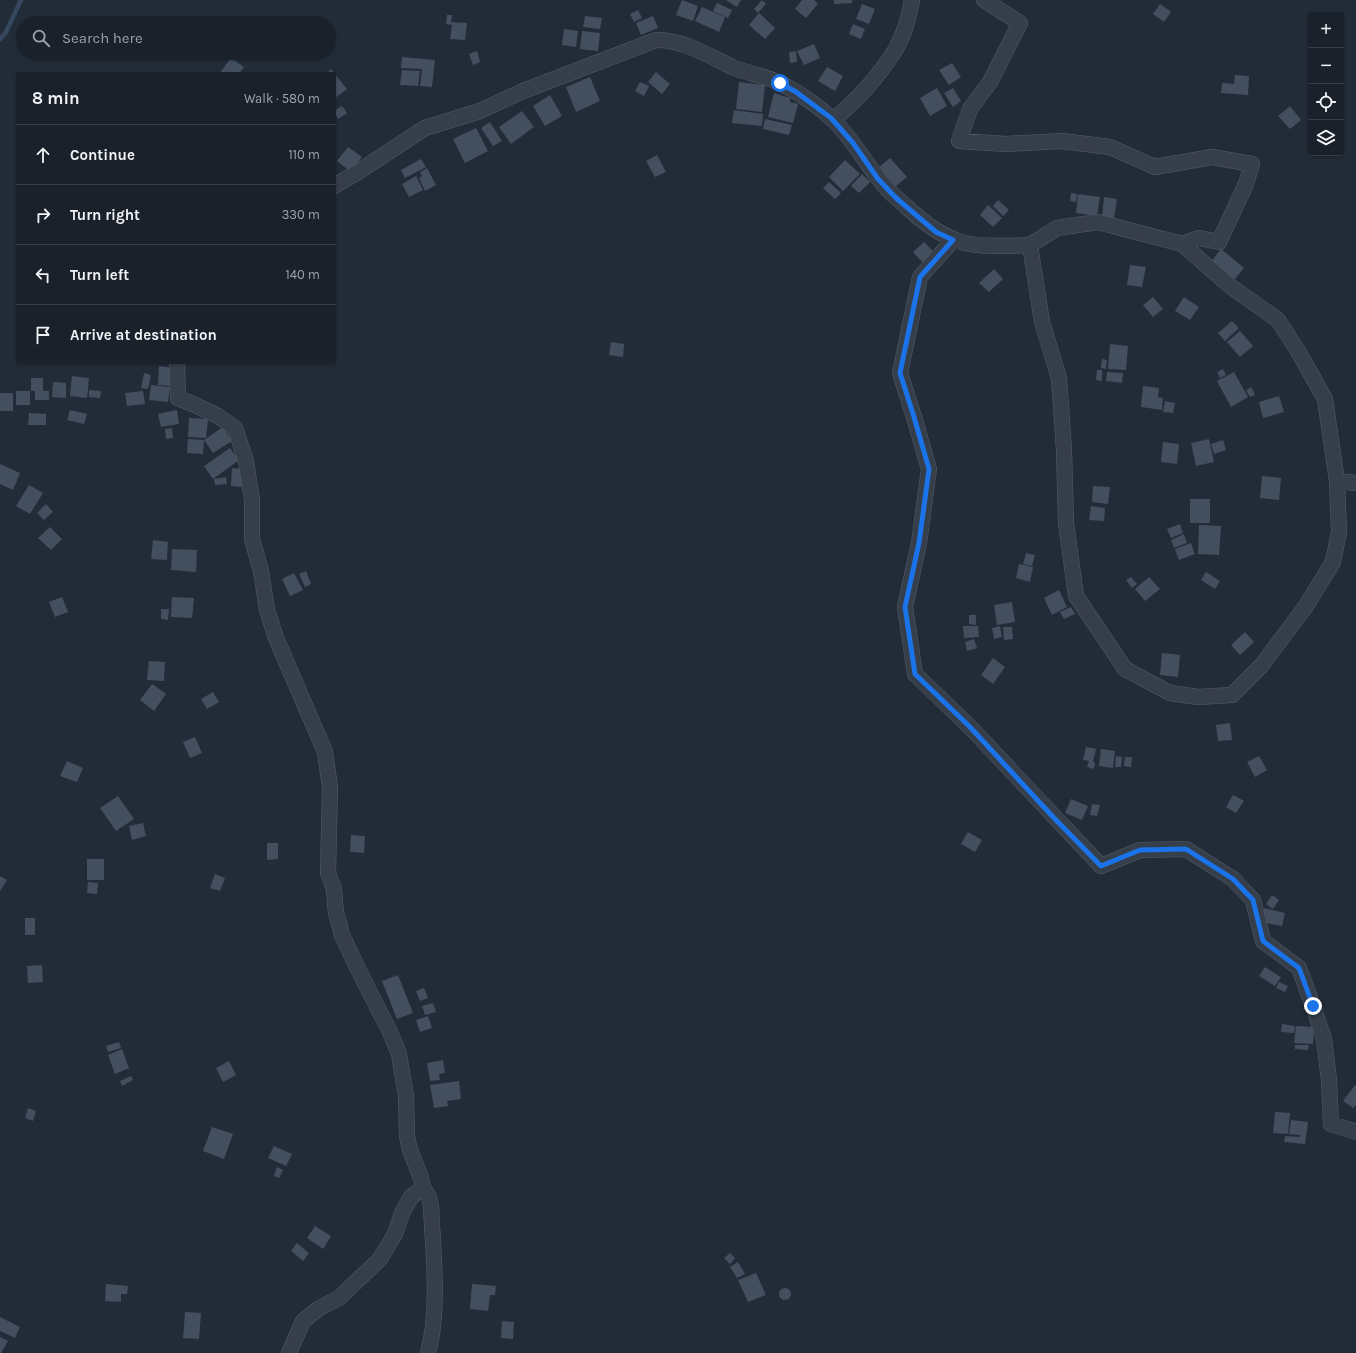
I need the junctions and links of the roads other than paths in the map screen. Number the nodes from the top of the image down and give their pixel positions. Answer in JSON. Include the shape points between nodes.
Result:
{"nodes":[{"id":1,"x":912,"y":0,"type":"edge"},
{"id":2,"x":984,"y":0,"type":"edge"},
{"id":3,"x":833,"y":120,"type":"junction"},
{"id":4,"x":336,"y":185,"type":"edge"},
{"id":5,"x":953,"y":240,"type":"junction"},
{"id":6,"x":1182,"y":244,"type":"junction"},
{"id":7,"x":1030,"y":245,"type":"junction"},
{"id":8,"x":178,"y":364,"type":"edge"},
{"id":9,"x":1337,"y":481,"type":"junction"},
{"id":10,"x":1356,"y":483,"type":"edge"},
{"id":11,"x":1356,"y":1132,"type":"edge"},
{"id":12,"x":423,"y":1188,"type":"junction"},
{"id":13,"x":289,"y":1353,"type":"edge"},
{"id":14,"x":428,"y":1353,"type":"edge"}],
"edges":[{"from":1,"to":3,"type":"street","via":[[908,19],[895,51],[875,78],[846,110]]},
{"from":2,"to":6,"type":"street","via":[[1020,23],[990,82],[970,109],[959,141],[1006,144],[1062,140],[1110,147],[1155,167],[1212,157],[1252,164],[1246,184],[1219,242],[1199,238]]},
{"from":3,"to":4,"type":"street","via":[[796,92],[776,81],[738,69],[680,43],[656,40],[523,91],[480,111],[425,128]]},
{"from":3,"to":5,"type":"street","via":[[892,194],[931,228]]},
{"from":5,"to":7,"type":"street","via":[[983,246]]},
{"from":5,"to":11,"type":"street","via":[[920,277],[900,373],[929,469],[919,543],[905,607],[915,674],[970,727],[1101,866],[1140,850],[1186,849],[1233,879],[1253,900],[1263,941],[1299,968],[1324,1039],[1331,1124]]},
{"from":6,"to":7,"type":"street","via":[[1098,222],[1057,228]]},
{"from":6,"to":9,"type":"street","via":[[1230,286],[1278,320],[1290,338],[1325,399]]},
{"from":7,"to":9,"type":"street","via":[[1042,322],[1059,378],[1066,523],[1076,596],[1125,669],[1170,693],[1198,697],[1232,694],[1265,660],[1306,606],[1333,562],[1339,532]]},
{"from":8,"to":12,"type":"street","via":[[178,398],[218,416],[235,428],[246,461],[252,500],[252,539],[261,571],[267,610],[276,638],[326,752],[330,787],[328,873],[334,889],[336,913],[342,935],[399,1054],[406,1096],[407,1136]]},
{"from":9,"to":10,"type":"street"},
{"from":12,"to":13,"type":"street","via":[[412,1197],[403,1211],[395,1234],[380,1259],[339,1298],[318,1309],[303,1321]]},
{"from":12,"to":14,"type":"street","via":[[431,1206],[434,1286]]}]}
